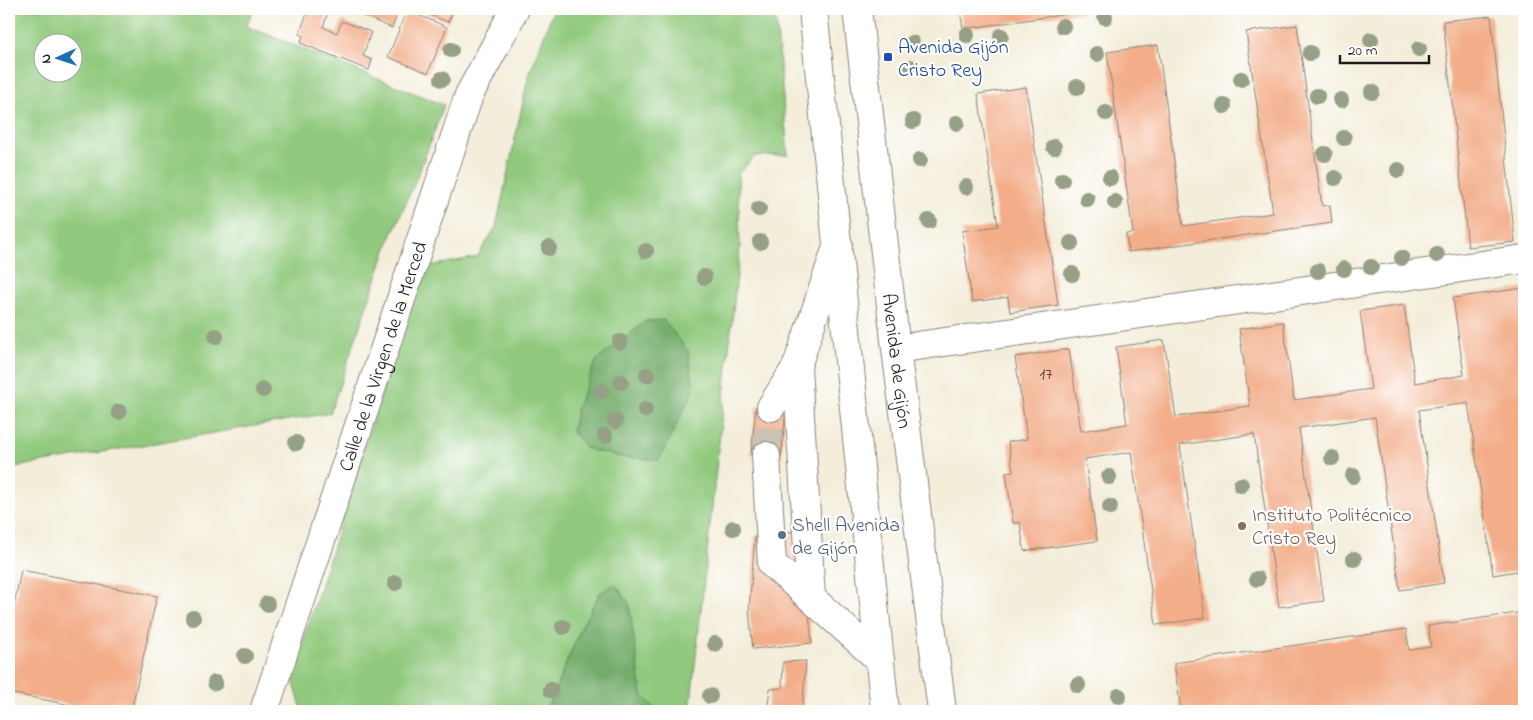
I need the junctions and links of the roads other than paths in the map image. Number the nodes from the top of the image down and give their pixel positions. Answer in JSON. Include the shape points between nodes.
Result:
{"nodes":[{"id":1,"x":515,"y":9,"type":"edge"},
{"id":2,"x":813,"y":9,"type":"edge"},
{"id":3,"x":857,"y":9,"type":"edge"},
{"id":4,"x":838,"y":244,"type":"junction"},
{"id":5,"x":1524,"y":259,"type":"edge"},
{"id":6,"x":896,"y":349,"type":"junction"},
{"id":7,"x":797,"y":366,"type":"junction"},
{"id":8,"x":771,"y":407,"type":"tunnel mouth"},
{"id":9,"x":766,"y":456,"type":"tunnel mouth"},
{"id":10,"x":811,"y":598,"type":"junction"},
{"id":11,"x":880,"y":660,"type":"junction"},
{"id":12,"x":264,"y":711,"type":"edge"},
{"id":13,"x":885,"y":711,"type":"edge"},
{"id":14,"x":942,"y":711,"type":"edge"}],
"edges":[{"from":1,"to":12,"type":"main road","name":"Calle de la Virgen de la Merced","via":[[469,95]]},
{"from":2,"to":4,"type":"main road"},
{"from":3,"to":6,"type":"main road","name":"Avenida de Gijón"},
{"from":4,"to":7,"type":"main road"},
{"from":4,"to":11,"type":"main road"},
{"from":5,"to":6,"type":"main road"},
{"from":6,"to":14,"type":"main road","name":"Avenida de Gijón"},
{"from":7,"to":8,"type":"main road"},
{"from":7,"to":10,"type":"main road"},
{"from":9,"to":10,"type":"main road","via":[[772,564]]},
{"from":10,"to":11,"type":"main road"},
{"from":11,"to":13,"type":"main road"}]}
